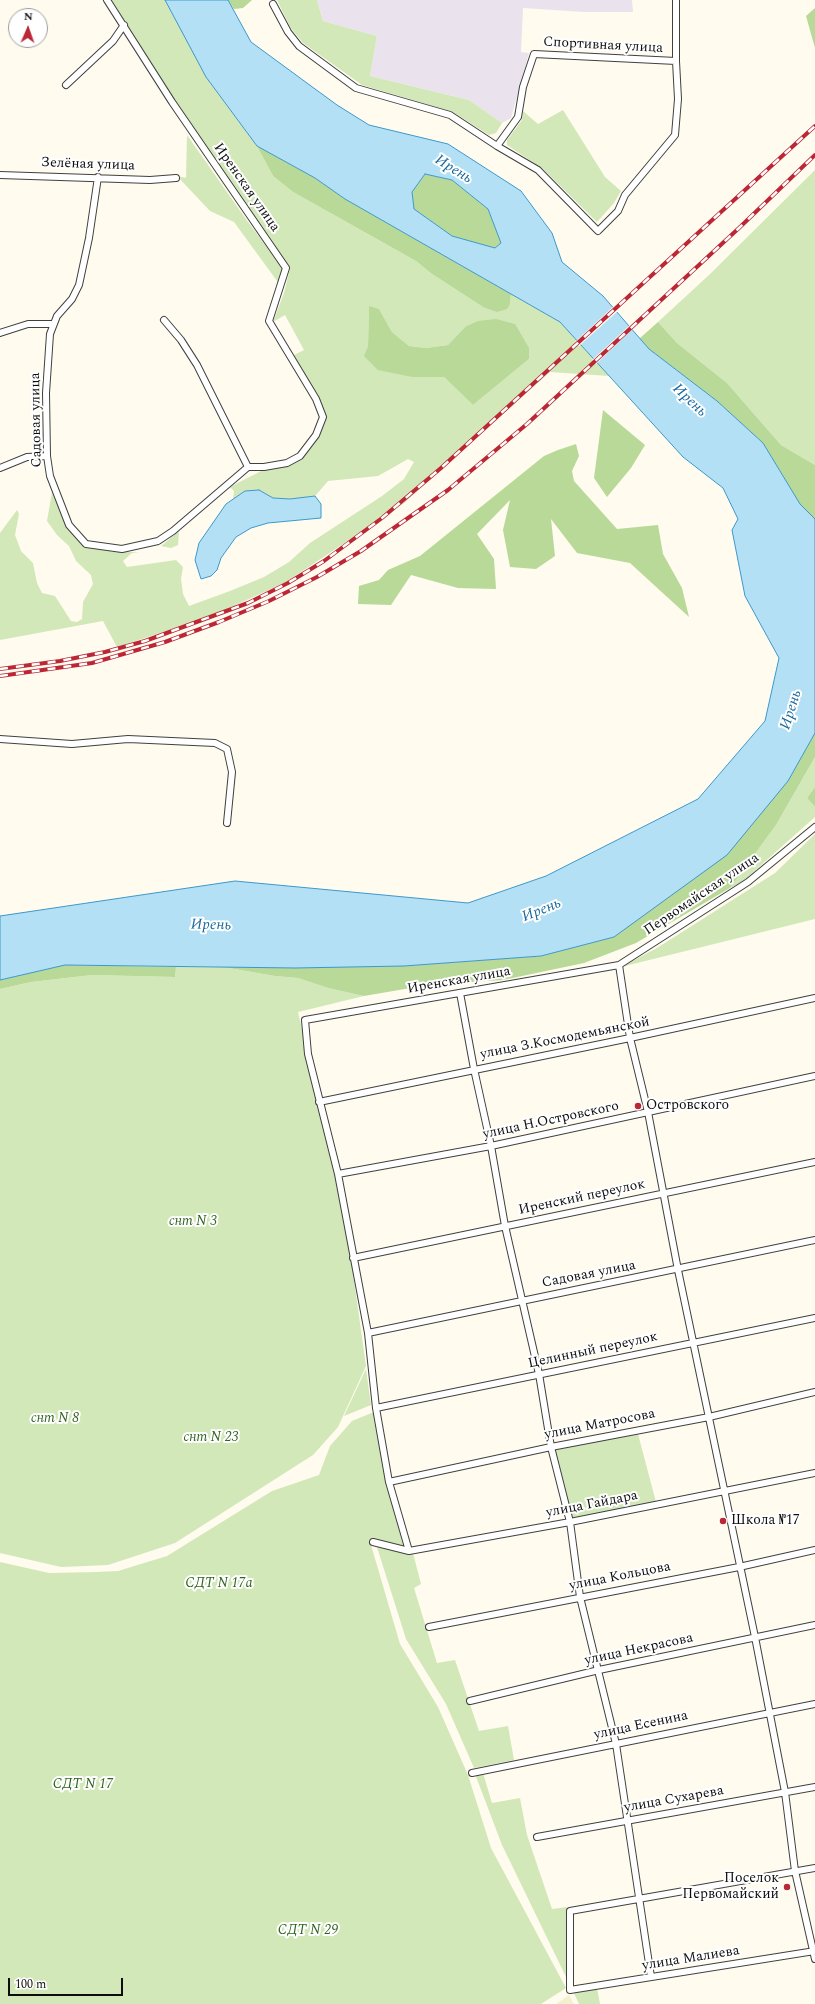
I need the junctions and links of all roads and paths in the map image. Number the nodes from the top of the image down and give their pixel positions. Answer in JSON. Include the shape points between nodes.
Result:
{"nodes":[{"id":1,"x":106,"y":0,"type":"edge"},
{"id":2,"x":676,"y":0,"type":"edge"},
{"id":3,"x":273,"y":4,"type":"dead end"},
{"id":4,"x":124,"y":25,"type":"junction"},
{"id":5,"x":676,"y":61,"type":"junction"},
{"id":6,"x":66,"y":85,"type":"dead end"},
{"id":7,"x":497,"y":146,"type":"junction"},
{"id":8,"x":0,"y":175,"type":"edge"},
{"id":9,"x":98,"y":177,"type":"junction"},
{"id":10,"x":176,"y":178,"type":"dead end"},
{"id":11,"x":164,"y":320,"type":"dead end"},
{"id":12,"x":54,"y":324,"type":"junction"},
{"id":13,"x":0,"y":333,"type":"edge"},
{"id":14,"x":47,"y":456,"type":"junction"},
{"id":15,"x":248,"y":467,"type":"junction"},
{"id":16,"x":0,"y":468,"type":"edge"},
{"id":17,"x":0,"y":739,"type":"edge"},
{"id":18,"x":227,"y":823,"type":"dead end"},
{"id":19,"x":815,"y":827,"type":"edge"},
{"id":20,"x":619,"y":965,"type":"junction"},
{"id":21,"x":460,"y":993,"type":"junction"},
{"id":22,"x":815,"y":998,"type":"edge"},
{"id":23,"x":630,"y":1038,"type":"junction"},
{"id":24,"x":474,"y":1070,"type":"junction"},
{"id":25,"x":815,"y":1076,"type":"edge"},
{"id":26,"x":319,"y":1102,"type":"junction"},
{"id":27,"x":648,"y":1112,"type":"junction"},
{"id":28,"x":492,"y":1146,"type":"junction"},
{"id":29,"x":815,"y":1162,"type":"edge"},
{"id":30,"x":338,"y":1174,"type":"junction"},
{"id":31,"x":663,"y":1193,"type":"junction"},
{"id":32,"x":505,"y":1226,"type":"junction"},
{"id":33,"x":815,"y":1240,"type":"edge"},
{"id":34,"x":353,"y":1258,"type":"junction"},
{"id":35,"x":678,"y":1270,"type":"junction"},
{"id":36,"x":522,"y":1300,"type":"junction"},
{"id":37,"x":815,"y":1318,"type":"edge"},
{"id":38,"x":368,"y":1333,"type":"junction"},
{"id":39,"x":693,"y":1342,"type":"junction"},
{"id":40,"x":539,"y":1374,"type":"junction"},
{"id":41,"x":815,"y":1392,"type":"edge"},
{"id":42,"x":376,"y":1408,"type":"junction"},
{"id":43,"x":709,"y":1417,"type":"junction"},
{"id":44,"x":552,"y":1447,"type":"junction"},
{"id":45,"x":815,"y":1473,"type":"edge"},
{"id":46,"x":390,"y":1482,"type":"junction"},
{"id":47,"x":725,"y":1491,"type":"junction"},
{"id":48,"x":570,"y":1522,"type":"junction"},
{"id":49,"x":373,"y":1542,"type":"dead end"},
{"id":50,"x":815,"y":1550,"type":"edge"},
{"id":51,"x":409,"y":1551,"type":"junction"},
{"id":52,"x":740,"y":1567,"type":"junction"},
{"id":53,"x":580,"y":1597,"type":"junction"},
{"id":54,"x":815,"y":1625,"type":"edge"},
{"id":55,"x":428,"y":1627,"type":"dead end"},
{"id":56,"x":755,"y":1638,"type":"junction"},
{"id":57,"x":599,"y":1670,"type":"junction"},
{"id":58,"x":470,"y":1701,"type":"dead end"},
{"id":59,"x":815,"y":1704,"type":"edge"},
{"id":60,"x":769,"y":1712,"type":"junction"},
{"id":61,"x":616,"y":1744,"type":"junction"},
{"id":62,"x":472,"y":1773,"type":"dead end"},
{"id":63,"x":815,"y":1787,"type":"edge"},
{"id":64,"x":785,"y":1792,"type":"junction"},
{"id":65,"x":627,"y":1820,"type":"junction"},
{"id":66,"x":537,"y":1837,"type":"dead end"},
{"id":67,"x":815,"y":1868,"type":"edge"},
{"id":68,"x":794,"y":1871,"type":"junction"},
{"id":69,"x":639,"y":1900,"type":"junction"},
{"id":70,"x":814,"y":1951,"type":"edge"},
{"id":71,"x":815,"y":1959,"type":"edge"},
{"id":72,"x":651,"y":1977,"type":"junction"}],
"edges":[{"from":1,"to":4,"type":"street","name":"Иренская улица"},
{"from":2,"to":5,"type":"street"},
{"from":3,"to":7,"type":"street","via":[[299,46],[356,88],[450,115]]},
{"from":4,"to":6,"type":"street","via":[[113,41]]},
{"from":4,"to":15,"type":"street","name":"Иренская улица","via":[[172,102],[286,268],[269,321],[316,399],[323,417],[316,435],[300,456],[287,463]]},
{"from":5,"to":7,"type":"street","name":"Спортивная улица","via":[[534,54],[523,87],[518,117]]},
{"from":5,"to":7,"type":"street","via":[[678,99],[675,136],[625,195],[618,211],[598,231],[538,170]]},
{"from":8,"to":9,"type":"street","name":"Зелёная улица"},
{"from":9,"to":10,"type":"street","name":"Зелёная улица","via":[[150,180]]},
{"from":9,"to":12,"type":"street","name":"Садовая улица","via":[[79,285],[72,299],[56,316]]},
{"from":11,"to":15,"type":"street","via":[[197,365]]},
{"from":12,"to":13,"type":"street","via":[[28,324]]},
{"from":12,"to":14,"type":"street","name":"Садовая улица","via":[[50,334],[46,393]]},
{"from":14,"to":15,"type":"street","name":"Садовая улица","via":[[50,476],[69,525],[86,544],[122,549],[158,541]]},
{"from":14,"to":16,"type":"street","via":[[27,457]]},
{"from":17,"to":18,"type":"street","via":[[72,744],[128,739],[215,743],[227,748],[232,772]]},
{"from":19,"to":20,"type":"street","name":"Первомайская улица","via":[[748,882]]},
{"from":20,"to":21,"type":"street","name":"Иренская улица"},
{"from":20,"to":23,"type":"street"},
{"from":21,"to":24,"type":"street"},
{"from":21,"to":26,"type":"street","name":"Иренская улица","via":[[304,1020],[308,1054]]},
{"from":22,"to":23,"type":"street","name":"улица З.Космодемьянской"},
{"from":23,"to":24,"type":"street","name":"улица З.Космодемьянской"},
{"from":23,"to":27,"type":"street"},
{"from":24,"to":26,"type":"street","name":"улица З.Космодемьянской"},
{"from":24,"to":28,"type":"street"},
{"from":25,"to":27,"type":"street","name":"улица Н.Островского"},
{"from":26,"to":30,"type":"street"},
{"from":27,"to":28,"type":"street","name":"улица Н.Островского"},
{"from":27,"to":31,"type":"street"},
{"from":28,"to":30,"type":"street","name":"улица Н.Островского"},
{"from":28,"to":32,"type":"street"},
{"from":29,"to":31,"type":"street","name":"Иренский переулок"},
{"from":30,"to":34,"type":"street"},
{"from":31,"to":32,"type":"street","name":"Иренский переулок"},
{"from":31,"to":35,"type":"street"},
{"from":32,"to":34,"type":"street","name":"Иренский переулок"},
{"from":32,"to":36,"type":"street"},
{"from":33,"to":35,"type":"street","name":"Садовая улица"},
{"from":34,"to":38,"type":"street"},
{"from":35,"to":36,"type":"street","name":"Садовая улица"},
{"from":35,"to":39,"type":"street"},
{"from":36,"to":38,"type":"street","name":"Садовая улица"},
{"from":36,"to":40,"type":"street"},
{"from":37,"to":39,"type":"street","name":"Целинный переулок"},
{"from":38,"to":42,"type":"street"},
{"from":39,"to":40,"type":"street","name":"Целинный переулок"},
{"from":39,"to":43,"type":"street"},
{"from":40,"to":42,"type":"street","name":"Целинный переулок"},
{"from":40,"to":44,"type":"street"},
{"from":41,"to":43,"type":"street","name":"улица Матросова"},
{"from":42,"to":46,"type":"street"},
{"from":43,"to":44,"type":"street","name":"улица Матросова"},
{"from":43,"to":47,"type":"street"},
{"from":44,"to":46,"type":"street","name":"улица Матросова"},
{"from":44,"to":48,"type":"street"},
{"from":45,"to":47,"type":"street","name":"улица Гайдара"},
{"from":46,"to":51,"type":"street"},
{"from":47,"to":48,"type":"street","name":"улица Гайдара"},
{"from":47,"to":52,"type":"street"},
{"from":48,"to":51,"type":"street","name":"улица Гайдара"},
{"from":48,"to":53,"type":"street"},
{"from":49,"to":51,"type":"street","name":"улица Гайдара"},
{"from":50,"to":52,"type":"street","name":"улица Кольцова"},
{"from":52,"to":53,"type":"street","name":"улица Кольцова"},
{"from":52,"to":56,"type":"street"},
{"from":53,"to":55,"type":"street","name":"улица Кольцова"},
{"from":53,"to":57,"type":"street"},
{"from":54,"to":56,"type":"street","name":"улица Некрасова"},
{"from":56,"to":57,"type":"street","name":"улица Некрасова"},
{"from":56,"to":60,"type":"street"},
{"from":57,"to":58,"type":"street","name":"улица Некрасова"},
{"from":57,"to":61,"type":"street"},
{"from":59,"to":60,"type":"street","name":"улица Есенина"},
{"from":60,"to":61,"type":"street","name":"улица Есенина"},
{"from":60,"to":64,"type":"street"},
{"from":61,"to":62,"type":"street","name":"улица Есенина"},
{"from":61,"to":65,"type":"street"},
{"from":63,"to":64,"type":"street","name":"улица Сухарева"},
{"from":64,"to":65,"type":"street","name":"улица Сухарева"},
{"from":64,"to":68,"type":"street"},
{"from":65,"to":66,"type":"street","name":"улица Сухарева"},
{"from":65,"to":69,"type":"street"},
{"from":67,"to":68,"type":"street"},
{"from":68,"to":69,"type":"street"},
{"from":68,"to":70,"type":"street"},
{"from":69,"to":72,"type":"street"},
{"from":69,"to":72,"type":"street","name":"улица Малиева","via":[[570,1911],[570,1990]]},
{"from":70,"to":71,"type":"street"},
{"from":70,"to":72,"type":"street","name":"улица Малиева"}]}
